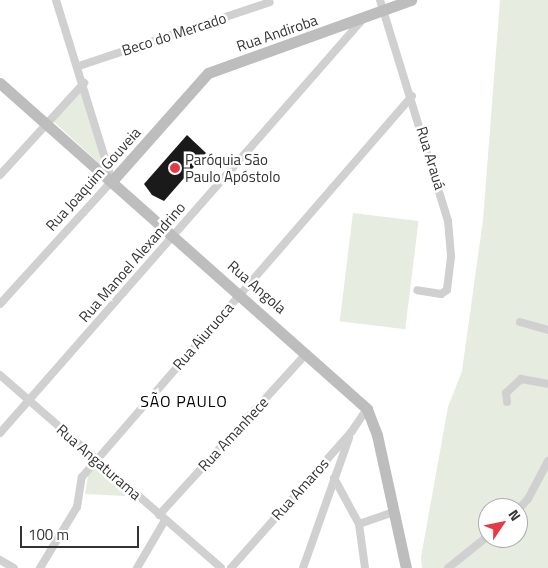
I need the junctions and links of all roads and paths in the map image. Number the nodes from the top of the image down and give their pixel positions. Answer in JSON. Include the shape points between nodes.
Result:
{"nodes":[{"id":1,"x":56,"y":0,"type":"edge"},
{"id":2,"x":395,"y":0,"type":"edge"},
{"id":3,"x":411,"y":0,"type":"edge"},
{"id":4,"x":270,"y":2,"type":"dead end"},
{"id":5,"x":382,"y":5,"type":"edge"},
{"id":6,"x":364,"y":18,"type":"junction"},
{"id":7,"x":79,"y":66,"type":"junction"},
{"id":8,"x":208,"y":73,"type":"joint"},
{"id":9,"x":0,"y":83,"type":"edge"},
{"id":10,"x":84,"y":83,"type":"junction"},
{"id":11,"x":412,"y":96,"type":"junction"},
{"id":12,"x":46,"y":123,"type":"junction"},
{"id":13,"x":0,"y":175,"type":"edge"},
{"id":14,"x":112,"y":180,"type":"junction"},
{"id":15,"x":175,"y":236,"type":"junction"},
{"id":16,"x":417,"y":290,"type":"dead end"},
{"id":17,"x":240,"y":293,"type":"junction"},
{"id":18,"x":0,"y":304,"type":"edge"},
{"id":19,"x":520,"y":322,"type":"dead end"},
{"id":20,"x":548,"y":330,"type":"edge"},
{"id":21,"x":308,"y":353,"type":"junction"},
{"id":22,"x":0,"y":375,"type":"edge"},
{"id":23,"x":548,"y":384,"type":"edge"},
{"id":24,"x":29,"y":401,"type":"junction"},
{"id":25,"x":507,"y":402,"type":"dead end"},
{"id":26,"x":368,"y":409,"type":"junction"},
{"id":27,"x":352,"y":432,"type":"junction"},
{"id":28,"x":0,"y":433,"type":"edge"},
{"id":29,"x":96,"y":460,"type":"junction"},
{"id":30,"x":548,"y":461,"type":"edge"},
{"id":31,"x":334,"y":478,"type":"junction"},
{"id":32,"x":528,"y":499,"type":"edge"},
{"id":33,"x":393,"y":512,"type":"junction"},
{"id":34,"x":162,"y":517,"type":"junction"},
{"id":35,"x":359,"y":524,"type":"junction"},
{"id":36,"x":478,"y":544,"type":"edge"},
{"id":37,"x":0,"y":560,"type":"edge"},
{"id":38,"x":14,"y":568,"type":"edge"},
{"id":39,"x":40,"y":568,"type":"edge"},
{"id":40,"x":137,"y":568,"type":"edge"},
{"id":41,"x":221,"y":568,"type":"edge"},
{"id":42,"x":231,"y":568,"type":"edge"},
{"id":43,"x":303,"y":568,"type":"edge"},
{"id":44,"x":365,"y":568,"type":"edge"},
{"id":45,"x":406,"y":568,"type":"edge"},
{"id":46,"x":448,"y":568,"type":"edge"}],
"edges":[{"from":1,"to":7,"type":"street"},
{"from":2,"to":5,"type":"street"},
{"from":3,"to":5,"type":"street"},
{"from":4,"to":7,"type":"street","name":"Beco do Mercado"},
{"from":5,"to":6,"type":"street","name":"Rua Andiroba"},
{"from":5,"to":11,"type":"street","name":"Rua Arauá"},
{"from":6,"to":8,"type":"street","name":"Rua Andiroba"},
{"from":6,"to":15,"type":"street","name":"Rua Manoel Alexandrino"},
{"from":7,"to":10,"type":"street"},
{"from":8,"to":14,"type":"street","name":"Rua Joaquim Gouveia"},
{"from":9,"to":12,"type":"street","name":"Rua Angola"},
{"from":10,"to":12,"type":"street"},
{"from":10,"to":14,"type":"street"},
{"from":11,"to":16,"type":"street","name":"Rua Arauá","via":[[443,198],[451,257],[445,293]]},
{"from":11,"to":17,"type":"street","name":"Rua Aiuruoca"},
{"from":12,"to":13,"type":"street"},
{"from":12,"to":14,"type":"street","name":"Rua Angola"},
{"from":14,"to":15,"type":"street","name":"Rua Angola"},
{"from":14,"to":18,"type":"street","name":"Rua Joaquim Gouveia"},
{"from":15,"to":17,"type":"street","name":"Rua Angola"},
{"from":15,"to":24,"type":"street","name":"Rua Manoel Alexandrino"},
{"from":17,"to":21,"type":"street","name":"Rua Angola"},
{"from":17,"to":29,"type":"street","name":"Rua Aiuruoca"},
{"from":19,"to":20,"type":"street"},
{"from":21,"to":26,"type":"street","name":"Rua Angola"},
{"from":21,"to":34,"type":"street","name":"Rua Amanhece"},
{"from":22,"to":24,"type":"street","name":"Rua Angaturama"},
{"from":23,"to":25,"type":"street","via":[[521,379],[506,393]]},
{"from":24,"to":28,"type":"street","name":"Rua Manoel Alexandrino"},
{"from":24,"to":29,"type":"street","name":"Rua Angaturama"},
{"from":26,"to":27,"type":"street","name":"Rua Amaros"},
{"from":26,"to":33,"type":"street","name":"Rua Angola","via":[[377,435]]},
{"from":27,"to":31,"type":"street"},
{"from":27,"to":42,"type":"street","name":"Rua Amaros"},
{"from":29,"to":34,"type":"street","name":"Rua Angaturama"},
{"from":29,"to":39,"type":"street","name":"Rua Aiuruoca","via":[[82,477],[77,507]]},
{"from":30,"to":32,"type":"street"},
{"from":31,"to":35,"type":"street"},
{"from":31,"to":43,"type":"street"},
{"from":33,"to":35,"type":"street"},
{"from":33,"to":45,"type":"street","name":"Rua Angola"},
{"from":34,"to":40,"type":"street","name":"Rua Amanhece"},
{"from":34,"to":41,"type":"street","name":"Rua Angaturama"},
{"from":35,"to":44,"type":"street"},
{"from":36,"to":46,"type":"street"},
{"from":37,"to":38,"type":"street"}]}
